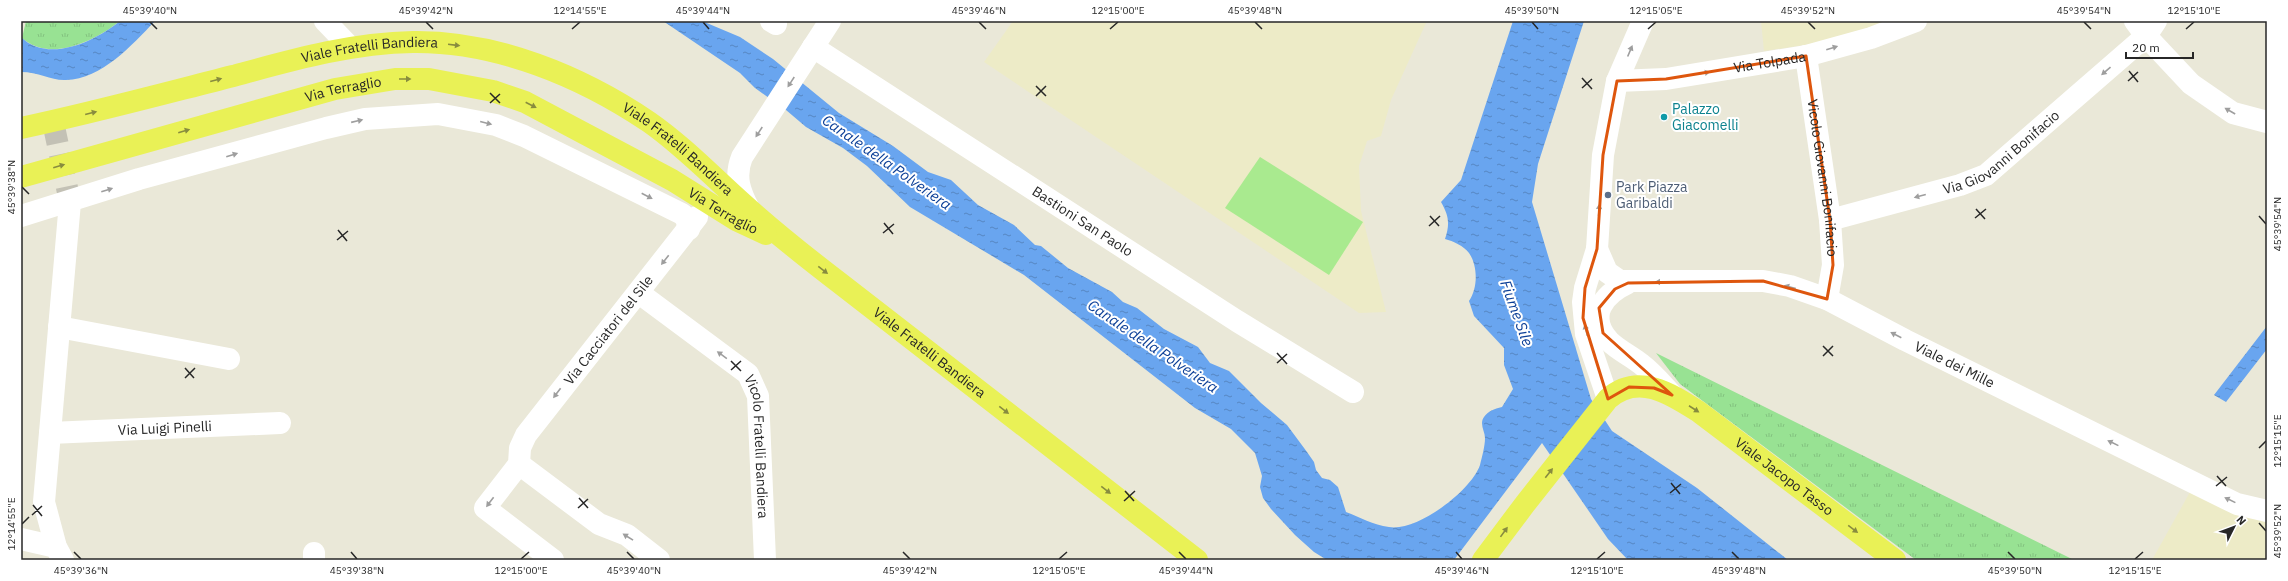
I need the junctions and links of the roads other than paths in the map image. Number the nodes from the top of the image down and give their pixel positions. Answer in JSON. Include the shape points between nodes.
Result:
{"nodes":[{"id":1,"x":325,"y":21,"type":"edge"},
{"id":2,"x":830,"y":21,"type":"edge"},
{"id":3,"x":1642,"y":21,"type":"edge"},
{"id":4,"x":1916,"y":21,"type":"edge"},
{"id":5,"x":2146,"y":26,"type":"edge"},
{"id":6,"x":350,"y":47,"type":"junction"},
{"id":7,"x":810,"y":52,"type":"junction"},
{"id":8,"x":1806,"y":56,"type":"junction"},
{"id":9,"x":1618,"y":81,"type":"junction"},
{"id":10,"x":2267,"y":122,"type":"edge"},
{"id":11,"x":21,"y":128,"type":"edge"},
{"id":12,"x":656,"y":172,"type":"junction"},
{"id":13,"x":21,"y":177,"type":"edge"},
{"id":14,"x":611,"y":180,"type":"junction"},
{"id":15,"x":699,"y":197,"type":"junction"},
{"id":16,"x":70,"y":202,"type":"junction"},
{"id":17,"x":749,"y":209,"type":"junction"},
{"id":18,"x":21,"y":216,"type":"edge"},
{"id":19,"x":1830,"y":220,"type":"junction"},
{"id":20,"x":689,"y":229,"type":"junction"},
{"id":21,"x":793,"y":246,"type":"junction"},
{"id":22,"x":1597,"y":249,"type":"junction"},
{"id":23,"x":1628,"y":283,"type":"junction"},
{"id":24,"x":638,"y":293,"type":"junction"},
{"id":25,"x":1827,"y":299,"type":"junction"},
{"id":26,"x":59,"y":326,"type":"junction"},
{"id":27,"x":229,"y":358,"type":"dead end"},
{"id":28,"x":1353,"y":392,"type":"dead end"},
{"id":29,"x":1672,"y":395,"type":"junction"},
{"id":30,"x":1608,"y":400,"type":"junction"},
{"id":31,"x":280,"y":423,"type":"dead end"},
{"id":32,"x":50,"y":433,"type":"junction"},
{"id":33,"x":519,"y":464,"type":"junction"},
{"id":34,"x":2267,"y":511,"type":"edge"},
{"id":35,"x":21,"y":539,"type":"edge"},
{"id":36,"x":60,"y":554,"type":"edge"},
{"id":37,"x":553,"y":560,"type":"edge"},
{"id":38,"x":659,"y":560,"type":"edge"},
{"id":39,"x":766,"y":560,"type":"edge"},
{"id":40,"x":1197,"y":560,"type":"edge"},
{"id":41,"x":1484,"y":560,"type":"edge"},
{"id":42,"x":1895,"y":560,"type":"edge"}],
"edges":[{"from":1,"to":6,"type":"street"},
{"from":2,"to":7,"type":"street"},
{"from":9,"to":3,"type":"street","one_way":true},
{"from":8,"to":4,"type":"street","name":"Via Tolpada","one_way":true,"via":[[1871,38]]},
{"from":10,"to":5,"type":"street","one_way":true,"via":[[2233,113],[2191,84]]},
{"from":5,"to":19,"type":"street","name":"Via Giovanni Bonifacio","one_way":true,"via":[[1986,175],[1960,185]]},
{"from":11,"to":6,"type":"main road","name":"Viale Fratelli Bandiera","one_way":true},
{"from":6,"to":17,"type":"main road","name":"Viale Fratelli Bandiera","one_way":true,"via":[[416,42],[451,44],[482,49],[540,65],[648,122],[672,139]]},
{"from":7,"to":17,"type":"street","one_way":true,"via":[[738,165],[740,192]]},
{"from":7,"to":28,"type":"street","name":"Bastioni San Paolo"},
{"from":9,"to":8,"type":"street","name":"Via Tolpada","one_way":true,"via":[[1666,79]]},
{"from":8,"to":19,"type":"street","name":"Vicolo Giovanni Bonifacio"},
{"from":22,"to":9,"type":"street","one_way":true,"via":[[1603,155]]},
{"from":13,"to":12,"type":"main road","name":"Via Terraglio","one_way":true,"via":[[335,90],[395,79],[429,79],[493,91],[525,102]]},
{"from":12,"to":14,"type":"street"},
{"from":12,"to":15,"type":"main road","name":"Via Terraglio"},
{"from":16,"to":14,"type":"street","one_way":true,"via":[[139,179],[301,134],[365,119],[405,115],[438,114],[496,125],[524,136]]},
{"from":14,"to":20,"type":"street","one_way":true,"via":[[682,214]]},
{"from":15,"to":20,"type":"street","name":"Via Cacciatori del Sile","via":[[699,211]]},
{"from":15,"to":21,"type":"main road","name":"Via Terraglio","via":[[736,220]]},
{"from":16,"to":18,"type":"street"},
{"from":16,"to":26,"type":"street"},
{"from":17,"to":21,"type":"main road","name":"Viale Fratelli Bandiera"},
{"from":19,"to":25,"type":"street","name":"Vicolo Giovanni Bonifacio","via":[[1833,265]]},
{"from":20,"to":24,"type":"street","name":"Via Cacciatori del Sile","one_way":true},
{"from":21,"to":40,"type":"main road","name":"Viale Fratelli Bandiera","one_way":true},
{"from":22,"to":23,"type":"street","via":[[1607,272],[1620,282]]},
{"from":30,"to":22,"type":"street","one_way":true,"via":[[1583,318],[1585,288]]},
{"from":25,"to":23,"type":"street","name":"Viale dei Mille","one_way":true,"via":[[1790,286],[1763,281]]},
{"from":23,"to":29,"type":"street","name":"Viale Jacopo Tasso","via":[[1615,289],[1604,300],[1599,308],[1600,325],[1609,341],[1641,364]]},
{"from":24,"to":33,"type":"street","name":"Via Cacciatori del Sile","one_way":true,"via":[[569,377],[526,435],[520,448]]},
{"from":39,"to":24,"type":"street","name":"Vicolo Fratelli Bandiera","one_way":true,"via":[[758,396],[748,374]]},
{"from":34,"to":25,"type":"street","name":"Viale dei Mille","one_way":true,"via":[[2237,504]]},
{"from":26,"to":27,"type":"street"},
{"from":26,"to":32,"type":"street"},
{"from":29,"to":30,"type":"main road","name":"Viale Jacopo Tasso","via":[[1654,388],[1638,386],[1615,393]]},
{"from":29,"to":42,"type":"main road","name":"Viale Jacopo Tasso","one_way":true,"via":[[1699,412]]},
{"from":41,"to":30,"type":"main road","one_way":true},
{"from":31,"to":32,"type":"street","name":"Via Luigi Pinelli"},
{"from":32,"to":36,"type":"street","via":[[44,502]]},
{"from":33,"to":37,"type":"street","name":"Via Cacciatori del Sile","one_way":true,"via":[[485,508]]},
{"from":38,"to":33,"type":"street","one_way":true,"via":[[627,535],[599,524]]},
{"from":35,"to":36,"type":"street"}]}
